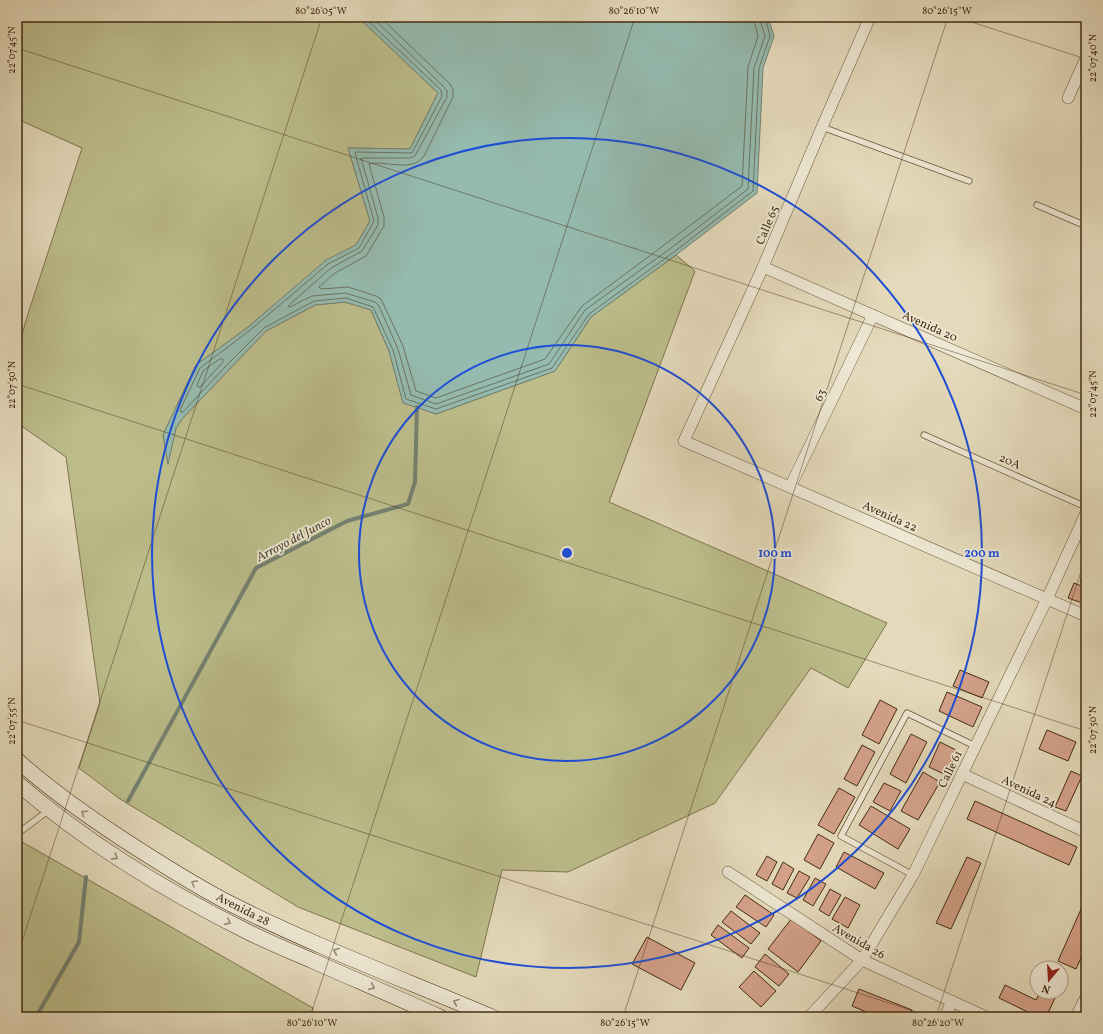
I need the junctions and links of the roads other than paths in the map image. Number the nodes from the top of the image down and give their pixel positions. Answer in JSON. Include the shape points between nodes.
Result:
{"nodes":[{"id":1,"x":870,"y":17,"type":"edge"},
{"id":2,"x":1086,"y":58,"type":"edge"},
{"id":3,"x":1068,"y":98,"type":"dead end"},
{"id":4,"x":822,"y":127,"type":"junction"},
{"id":5,"x":969,"y":181,"type":"dead end"},
{"id":6,"x":1037,"y":205,"type":"dead end"},
{"id":7,"x":1086,"y":226,"type":"edge"},
{"id":8,"x":763,"y":268,"type":"junction"},
{"id":9,"x":873,"y":315,"type":"junction"},
{"id":10,"x":1086,"y":409,"type":"edge"},
{"id":11,"x":924,"y":435,"type":"dead end"},
{"id":12,"x":684,"y":441,"type":"joint"},
{"id":13,"x":790,"y":487,"type":"junction"},
{"id":14,"x":1086,"y":507,"type":"edge"},
{"id":15,"x":1086,"y":513,"type":"edge"},
{"id":16,"x":1047,"y":599,"type":"junction"},
{"id":17,"x":1086,"y":616,"type":"edge"},
{"id":18,"x":975,"y":746,"type":"junction"},
{"id":19,"x":17,"y":760,"type":"edge"},
{"id":20,"x":962,"y":774,"type":"junction"},
{"id":21,"x":17,"y":783,"type":"edge"},
{"id":22,"x":50,"y":810,"type":"junction"},
{"id":23,"x":1086,"y":832,"type":"edge"},
{"id":24,"x":17,"y":834,"type":"edge"},
{"id":25,"x":728,"y":872,"type":"dead end"},
{"id":26,"x":913,"y":875,"type":"junction"},
{"id":27,"x":862,"y":960,"type":"junction"},
{"id":28,"x":1086,"y":997,"type":"edge"},
{"id":29,"x":952,"y":1001,"type":"junction"},
{"id":30,"x":440,"y":1017,"type":"edge"},
{"id":31,"x":492,"y":1017,"type":"edge"},
{"id":32,"x":808,"y":1017,"type":"edge"},
{"id":33,"x":945,"y":1017,"type":"edge"},
{"id":34,"x":986,"y":1017,"type":"edge"},
{"id":35,"x":1076,"y":1017,"type":"edge"}],
"edges":[{"from":1,"to":4,"type":"street","name":"Calle 65"},
{"from":2,"to":3,"type":"street"},
{"from":4,"to":5,"type":"lane"},
{"from":4,"to":8,"type":"street","name":"Calle 65"},
{"from":6,"to":7,"type":"lane"},
{"from":8,"to":9,"type":"street","name":"Avenida 20"},
{"from":8,"to":12,"type":"street","name":"Calle 65"},
{"from":9,"to":10,"type":"street","name":"Avenida 20"},
{"from":9,"to":13,"type":"street","name":"63"},
{"from":11,"to":14,"type":"lane","name":"20A"},
{"from":12,"to":13,"type":"street","name":"Avenida 22"},
{"from":13,"to":16,"type":"street","name":"Avenida 22"},
{"from":15,"to":16,"type":"street","name":"Calle 61"},
{"from":16,"to":17,"type":"street","name":"Avenida 22"},
{"from":16,"to":18,"type":"street","name":"Calle 61"},
{"from":18,"to":20,"type":"street","name":"Calle 61"},
{"from":18,"to":26,"type":"lane","via":[[907,713],[841,836]]},
{"from":31,"to":19,"type":"main road","name":"Avenida 28","one_way":true,"via":[[304,938],[232,904],[108,830],[49,788]]},
{"from":20,"to":23,"type":"street","name":"Avenida 24"},
{"from":20,"to":26,"type":"street","name":"Calle 61"},
{"from":21,"to":22,"type":"main road","name":"Avenida 28"},
{"from":22,"to":24,"type":"lane"},
{"from":22,"to":30,"type":"main road","name":"Avenida 28","one_way":true,"via":[[142,874],[217,916],[251,934]]},
{"from":25,"to":27,"type":"street","name":"Avenida 26"},
{"from":26,"to":27,"type":"street","name":"Calle 61"},
{"from":27,"to":29,"type":"street","name":"Avenida 26"},
{"from":27,"to":32,"type":"street","name":"Calle 61"},
{"from":28,"to":35,"type":"street"},
{"from":29,"to":33,"type":"street"},
{"from":29,"to":34,"type":"street","name":"Avenida 26"}]}
